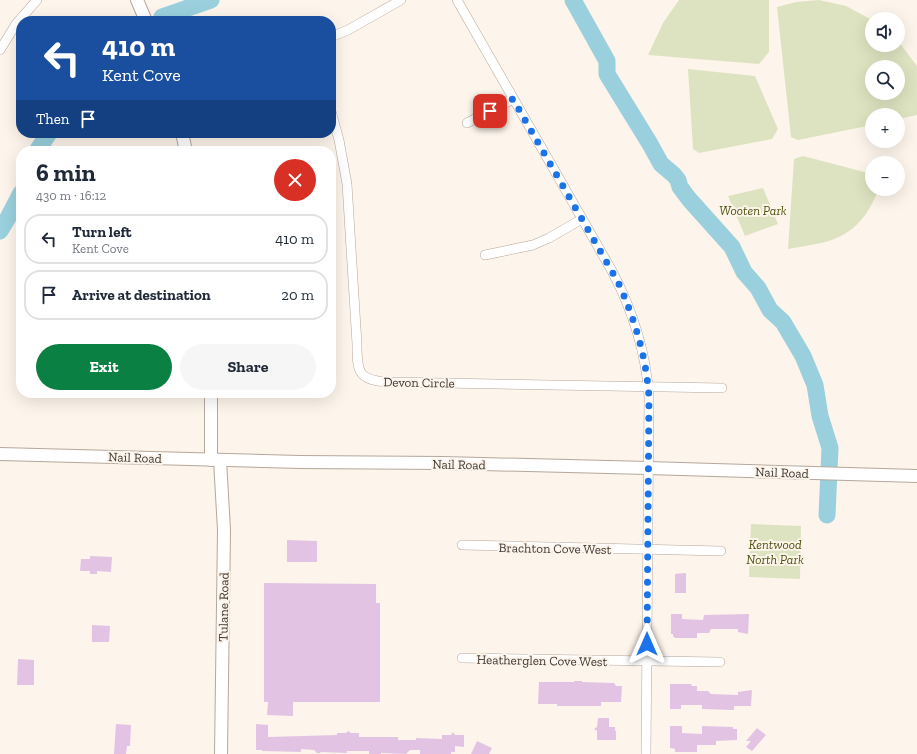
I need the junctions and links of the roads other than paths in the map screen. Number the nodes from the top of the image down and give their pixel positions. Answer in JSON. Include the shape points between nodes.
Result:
{"nodes":[{"id":1,"x":37,"y":0,"type":"edge"},
{"id":2,"x":137,"y":0,"type":"edge"},
{"id":3,"x":401,"y":0,"type":"edge"},
{"id":4,"x":456,"y":0,"type":"edge"},
{"id":5,"x":23,"y":16,"type":"edge"},
{"id":6,"x":144,"y":16,"type":"edge"},
{"id":7,"x":16,"y":24,"type":"edge"},
{"id":8,"x":336,"y":35,"type":"edge"},
{"id":9,"x":0,"y":50,"type":"edge"},
{"id":10,"x":513,"y":99,"type":"junction"},
{"id":11,"x":467,"y":123,"type":"dead end"},
{"id":12,"x":336,"y":129,"type":"edge"},
{"id":13,"x":582,"y":219,"type":"junction"},
{"id":14,"x":485,"y":255,"type":"dead end"},
{"id":15,"x":648,"y":387,"type":"junction"},
{"id":16,"x":722,"y":388,"type":"dead end"},
{"id":17,"x":211,"y":398,"type":"edge"},
{"id":18,"x":0,"y":454,"type":"edge"},
{"id":19,"x":215,"y":460,"type":"junction"},
{"id":20,"x":648,"y":468,"type":"junction"},
{"id":21,"x":917,"y":476,"type":"edge"},
{"id":22,"x":462,"y":545,"type":"dead end"},
{"id":23,"x":648,"y":550,"type":"junction"},
{"id":24,"x":721,"y":551,"type":"dead end"},
{"id":25,"x":462,"y":658,"type":"dead end"},
{"id":26,"x":647,"y":661,"type":"junction"},
{"id":27,"x":720,"y":662,"type":"dead end"},
{"id":28,"x":221,"y":754,"type":"edge"},
{"id":29,"x":646,"y":754,"type":"edge"}],
"edges":[{"from":1,"to":5,"type":"street"},
{"from":2,"to":6,"type":"street"},
{"from":3,"to":8,"type":"street"},
{"from":4,"to":10,"type":"street"},
{"from":7,"to":9,"type":"street"},
{"from":10,"to":11,"type":"street"},
{"from":10,"to":13,"type":"street"},
{"from":12,"to":15,"type":"street","name":"Devon Circle","via":[[347,184],[357,363],[363,376],[388,382]]},
{"from":13,"to":14,"type":"street","via":[[534,245]]},
{"from":13,"to":15,"type":"street","via":[[612,271],[631,311],[642,347]]},
{"from":15,"to":16,"type":"street"},
{"from":15,"to":20,"type":"street"},
{"from":17,"to":19,"type":"street","name":"Tulane Road"},
{"from":18,"to":19,"type":"street","name":"Nail Road"},
{"from":19,"to":20,"type":"street","name":"Nail Road"},
{"from":19,"to":28,"type":"street","name":"Tulane Road","via":[[224,530]]},
{"from":20,"to":21,"type":"street","name":"Nail Road"},
{"from":20,"to":23,"type":"street"},
{"from":22,"to":23,"type":"street","name":"Brachton Cove West"},
{"from":23,"to":24,"type":"street","name":"Brachton Cove West"},
{"from":23,"to":26,"type":"street"},
{"from":25,"to":26,"type":"street","name":"Heatherglen Cove West"},
{"from":26,"to":27,"type":"street","name":"Heatherglen Cove West"},
{"from":26,"to":29,"type":"street"}]}
